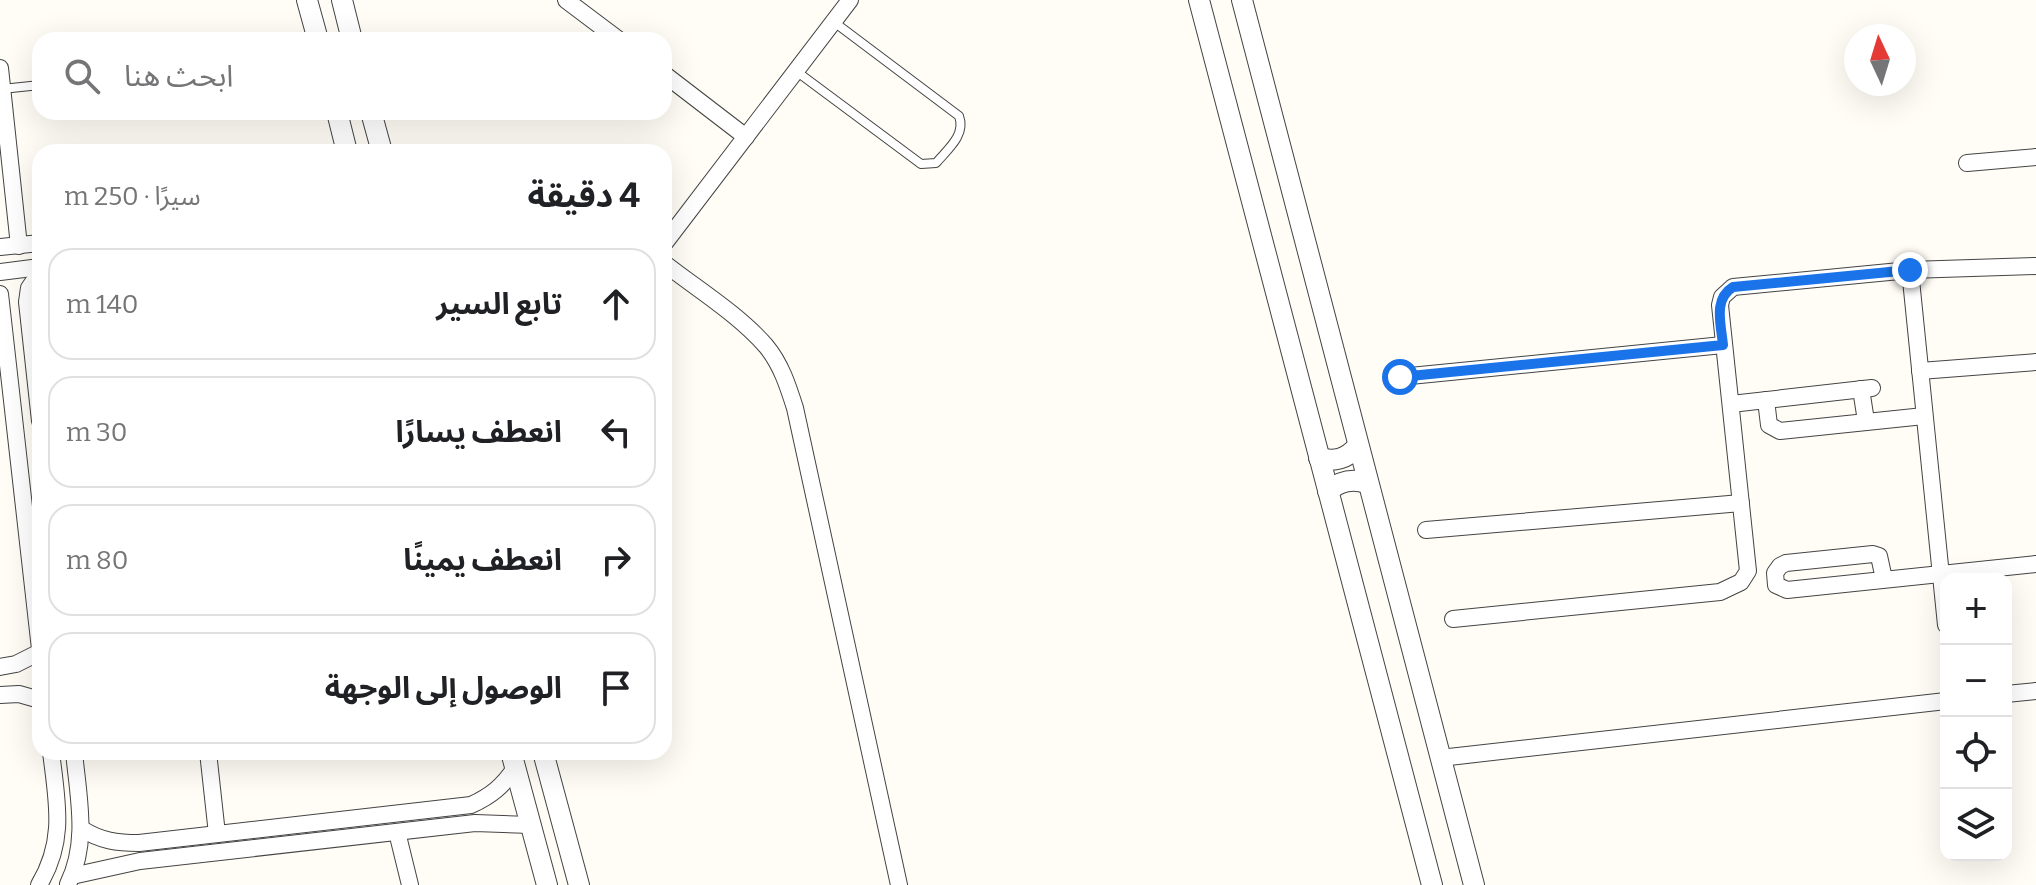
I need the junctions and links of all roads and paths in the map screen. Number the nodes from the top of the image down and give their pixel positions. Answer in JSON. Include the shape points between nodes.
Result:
{"nodes":[{"id":1,"x":307,"y":0,"type":"edge"},
{"id":2,"x":342,"y":0,"type":"edge"},
{"id":3,"x":566,"y":0,"type":"edge"},
{"id":4,"x":850,"y":0,"type":"edge"},
{"id":5,"x":1199,"y":0,"type":"edge"},
{"id":6,"x":1242,"y":0,"type":"edge"},
{"id":7,"x":834,"y":22,"type":"junction"},
{"id":8,"x":316,"y":32,"type":"edge"},
{"id":9,"x":350,"y":32,"type":"edge"},
{"id":10,"x":608,"y":32,"type":"edge"},
{"id":11,"x":0,"y":68,"type":"edge"},
{"id":12,"x":796,"y":71,"type":"junction"},
{"id":13,"x":672,"y":80,"type":"edge"},
{"id":14,"x":32,"y":86,"type":"edge"},
{"id":15,"x":1,"y":89,"type":"edge"},
{"id":16,"x":339,"y":120,"type":"edge"},
{"id":17,"x":373,"y":120,"type":"edge"},
{"id":18,"x":746,"y":137,"type":"junction"},
{"id":19,"x":345,"y":144,"type":"edge"},
{"id":20,"x":380,"y":144,"type":"edge"},
{"id":21,"x":2036,"y":157,"type":"edge"},
{"id":22,"x":1967,"y":163,"type":"dead end"},
{"id":23,"x":672,"y":234,"type":"edge"},
{"id":24,"x":32,"y":244,"type":"edge"},
{"id":25,"x":19,"y":246,"type":"junction"},
{"id":26,"x":0,"y":247,"type":"edge"},
{"id":27,"x":2036,"y":266,"type":"edge"},
{"id":28,"x":672,"y":269,"type":"edge"},
{"id":29,"x":32,"y":270,"type":"edge"},
{"id":30,"x":1910,"y":270,"type":"junction"},
{"id":31,"x":0,"y":272,"type":"edge"},
{"id":32,"x":32,"y":283,"type":"edge"},
{"id":33,"x":0,"y":294,"type":"edge"},
{"id":34,"x":29,"y":322,"type":"junction"},
{"id":35,"x":5,"y":324,"type":"junction"},
{"id":36,"x":32,"y":345,"type":"edge"},
{"id":37,"x":1723,"y":345,"type":"junction"},
{"id":38,"x":2036,"y":362,"type":"edge"},
{"id":39,"x":1920,"y":371,"type":"junction"},
{"id":40,"x":1400,"y":377,"type":"dead end"},
{"id":41,"x":1766,"y":400,"type":"junction"},
{"id":42,"x":1731,"y":404,"type":"junction"},
{"id":43,"x":7,"y":407,"type":"edge"},
{"id":44,"x":1924,"y":416,"type":"junction"},
{"id":45,"x":1866,"y":421,"type":"junction"},
{"id":46,"x":1357,"y":447,"type":"junction"},
{"id":47,"x":1319,"y":458,"type":"junction"},
{"id":48,"x":1367,"y":483,"type":"junction"},
{"id":49,"x":1328,"y":491,"type":"junction"},
{"id":50,"x":1741,"y":503,"type":"junction"},
{"id":51,"x":1426,"y":530,"type":"dead end"},
{"id":52,"x":2036,"y":564,"type":"edge"},
{"id":53,"x":1941,"y":572,"type":"junction"},
{"id":54,"x":1884,"y":579,"type":"junction"},
{"id":55,"x":32,"y":592,"type":"edge"},
{"id":56,"x":1453,"y":619,"type":"dead end"},
{"id":57,"x":32,"y":655,"type":"edge"},
{"id":58,"x":0,"y":667,"type":"edge"},
{"id":59,"x":2036,"y":691,"type":"edge"},
{"id":60,"x":2012,"y":693,"type":"edge"},
{"id":61,"x":0,"y":695,"type":"edge"},
{"id":62,"x":32,"y":698,"type":"edge"},
{"id":63,"x":1940,"y":702,"type":"edge"},
{"id":64,"x":1440,"y":758,"type":"junction"},
{"id":65,"x":52,"y":760,"type":"edge"},
{"id":66,"x":75,"y":760,"type":"edge"},
{"id":67,"x":209,"y":760,"type":"edge"},
{"id":68,"x":513,"y":760,"type":"edge"},
{"id":69,"x":545,"y":760,"type":"edge"},
{"id":70,"x":471,"y":805,"type":"junction"},
{"id":71,"x":475,"y":823,"type":"junction"},
{"id":72,"x":531,"y":825,"type":"junction"},
{"id":73,"x":82,"y":829,"type":"junction"},
{"id":74,"x":397,"y":832,"type":"junction"},
{"id":75,"x":217,"y":834,"type":"junction"},
{"id":76,"x":139,"y":843,"type":"junction"},
{"id":77,"x":140,"y":861,"type":"junction"},
{"id":78,"x":70,"y":880,"type":"edge"},
{"id":79,"x":39,"y":885,"type":"edge"},
{"id":80,"x":410,"y":885,"type":"edge"},
{"id":81,"x":547,"y":885,"type":"edge"},
{"id":82,"x":579,"y":885,"type":"edge"},
{"id":83,"x":899,"y":885,"type":"edge"},
{"id":84,"x":1432,"y":885,"type":"edge"},
{"id":85,"x":1474,"y":885,"type":"edge"}],
"edges":[{"from":1,"to":8,"type":"street"},
{"from":2,"to":9,"type":"street"},
{"from":3,"to":10,"type":"street"},
{"from":4,"to":7,"type":"street"},
{"from":5,"to":47,"type":"street"},
{"from":6,"to":46,"type":"street"},
{"from":7,"to":12,"type":"street"},
{"from":7,"to":12,"type":"lane","via":[[959,116],[959,135],[936,163],[921,164]]},
{"from":11,"to":15,"type":"street"},
{"from":12,"to":18,"type":"street"},
{"from":13,"to":18,"type":"street"},
{"from":14,"to":15,"type":"lane"},
{"from":15,"to":25,"type":"street"},
{"from":16,"to":19,"type":"street"},
{"from":17,"to":20,"type":"street"},
{"from":18,"to":23,"type":"street"},
{"from":21,"to":22,"type":"street"},
{"from":24,"to":25,"type":"street"},
{"from":25,"to":26,"type":"street"},
{"from":27,"to":30,"type":"street"},
{"from":28,"to":83,"type":"street","via":[[750,331],[785,376]]},
{"from":29,"to":31,"type":"street"},
{"from":30,"to":37,"type":"street","via":[[1733,287],[1720,305]]},
{"from":30,"to":39,"type":"street"},
{"from":32,"to":34,"type":"street"},
{"from":33,"to":35,"type":"street"},
{"from":34,"to":35,"type":"street"},
{"from":34,"to":36,"type":"street"},
{"from":35,"to":43,"type":"street"},
{"from":37,"to":40,"type":"street"},
{"from":37,"to":42,"type":"street"},
{"from":38,"to":39,"type":"street"},
{"from":39,"to":44,"type":"street"},
{"from":41,"to":42,"type":"street"},
{"from":41,"to":45,"type":"street","via":[[1773,430]]},
{"from":41,"to":45,"type":"street","via":[[1867,389]]},
{"from":42,"to":50,"type":"street"},
{"from":43,"to":55,"type":"street"},
{"from":44,"to":45,"type":"street"},
{"from":44,"to":53,"type":"street"},
{"from":46,"to":47,"type":"street","via":[[1336,460]]},
{"from":46,"to":48,"type":"street"},
{"from":47,"to":49,"type":"street"},
{"from":48,"to":49,"type":"street","via":[[1350,480]]},
{"from":48,"to":64,"type":"street"},
{"from":49,"to":84,"type":"street"},
{"from":50,"to":51,"type":"street"},
{"from":50,"to":56,"type":"street","via":[[1748,571],[1731,588]]},
{"from":52,"to":53,"type":"street"},
{"from":53,"to":54,"type":"street"},
{"from":54,"to":54,"type":"street","via":[[1787,590],[1776,585],[1775,573],[1786,563],[1873,554],[1882,561]]},
{"from":57,"to":58,"type":"street"},
{"from":59,"to":60,"type":"street"},
{"from":61,"to":62,"type":"street"},
{"from":63,"to":64,"type":"street"},
{"from":64,"to":85,"type":"street"},
{"from":65,"to":79,"type":"street","via":[[57,845]]},
{"from":66,"to":73,"type":"street"},
{"from":67,"to":75,"type":"street"},
{"from":68,"to":70,"type":"street","via":[[503,785]]},
{"from":68,"to":72,"type":"street"},
{"from":69,"to":82,"type":"street"},
{"from":70,"to":71,"type":"street"},
{"from":70,"to":75,"type":"street"},
{"from":71,"to":72,"type":"street"},
{"from":71,"to":74,"type":"street"},
{"from":72,"to":81,"type":"street"},
{"from":73,"to":76,"type":"street","via":[[98,839]]},
{"from":73,"to":78,"type":"street"},
{"from":74,"to":77,"type":"street"},
{"from":74,"to":80,"type":"street"},
{"from":75,"to":76,"type":"street"},
{"from":76,"to":77,"type":"street"},
{"from":77,"to":78,"type":"street","via":[[95,869]]}]}
